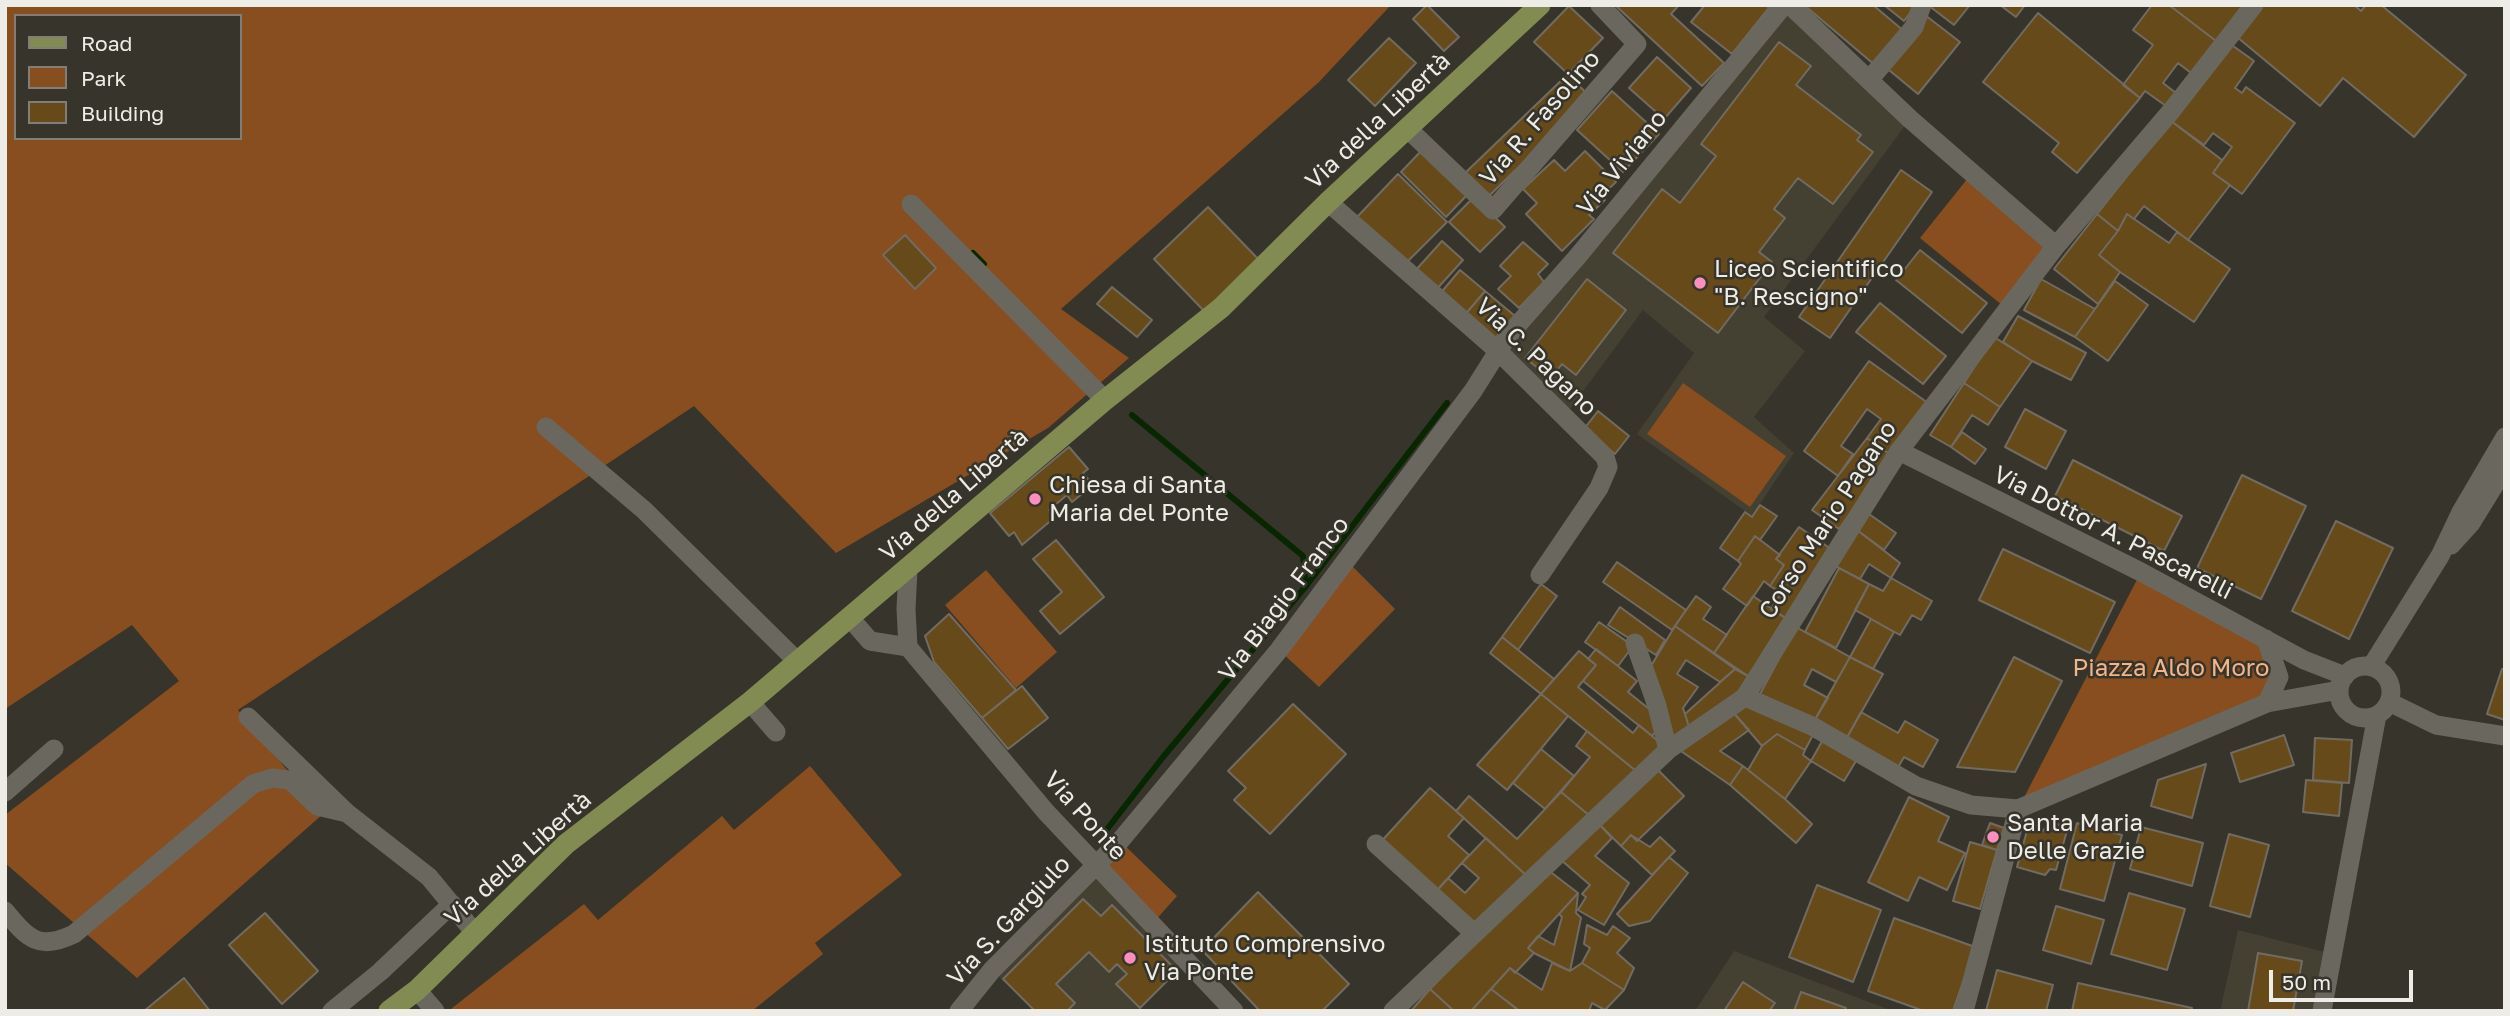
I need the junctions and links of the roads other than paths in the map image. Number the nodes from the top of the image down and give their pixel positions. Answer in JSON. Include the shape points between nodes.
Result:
{"nodes":[{"id":1,"x":1540,"y":5,"type":"edge"},
{"id":2,"x":1600,"y":5,"type":"edge"},
{"id":3,"x":1784,"y":5,"type":"edge"},
{"id":4,"x":1790,"y":5,"type":"edge"},
{"id":5,"x":1922,"y":5,"type":"edge"},
{"id":6,"x":2254,"y":5,"type":"edge"},
{"id":7,"x":1869,"y":80,"type":"junction"},
{"id":8,"x":1408,"y":129,"type":"junction"},
{"id":9,"x":1328,"y":202,"type":"junction"},
{"id":10,"x":911,"y":204,"type":"dead end"},
{"id":11,"x":2056,"y":246,"type":"junction"},
{"id":12,"x":1497,"y":350,"type":"junction"},
{"id":13,"x":1105,"y":400,"type":"junction"},
{"id":14,"x":547,"y":427,"type":"dead end"},
{"id":15,"x":2505,"y":437,"type":"edge"},
{"id":16,"x":1899,"y":451,"type":"junction"},
{"id":17,"x":2505,"y":468,"type":"edge"},
{"id":18,"x":2440,"y":556,"type":"junction"},
{"id":19,"x":908,"y":569,"type":"junction"},
{"id":20,"x":1540,"y":575,"type":"dead end"},
{"id":21,"x":884,"y":588,"type":"junction"},
{"id":22,"x":906,"y":610,"type":"junction"},
{"id":23,"x":850,"y":618,"type":"junction"},
{"id":24,"x":2266,"y":639,"type":"junction"},
{"id":25,"x":1635,"y":643,"type":"dead end"},
{"id":26,"x":908,"y":647,"type":"junction"},
{"id":27,"x":797,"y":662,"type":"junction"},
{"id":28,"x":2357,"y":686,"type":"junction"},
{"id":29,"x":1745,"y":697,"type":"junction"},
{"id":30,"x":2276,"y":701,"type":"junction"},
{"id":31,"x":750,"y":702,"type":"junction"},
{"id":32,"x":2383,"y":710,"type":"junction"},
{"id":33,"x":248,"y":718,"type":"dead end"},
{"id":34,"x":776,"y":732,"type":"dead end"},
{"id":35,"x":2505,"y":736,"type":"edge"},
{"id":36,"x":54,"y":749,"type":"dead end"},
{"id":37,"x":1668,"y":750,"type":"junction"},
{"id":38,"x":2371,"y":754,"type":"junction"},
{"id":39,"x":5,"y":792,"type":"edge"},
{"id":40,"x":2018,"y":810,"type":"junction"},
{"id":41,"x":347,"y":813,"type":"junction"},
{"id":42,"x":1376,"y":844,"type":"dead end"},
{"id":43,"x":1094,"y":865,"type":"junction"},
{"id":44,"x":452,"y":904,"type":"junction"},
{"id":45,"x":5,"y":911,"type":"edge"},
{"id":46,"x":474,"y":933,"type":"junction"},
{"id":47,"x":1474,"y":933,"type":"junction"},
{"id":48,"x":417,"y":990,"type":"junction"},
{"id":49,"x":332,"y":1011,"type":"edge"},
{"id":50,"x":389,"y":1011,"type":"edge"},
{"id":51,"x":435,"y":1011,"type":"edge"},
{"id":52,"x":959,"y":1011,"type":"edge"},
{"id":53,"x":1234,"y":1011,"type":"edge"},
{"id":54,"x":1393,"y":1011,"type":"edge"},
{"id":55,"x":1964,"y":1011,"type":"edge"},
{"id":56,"x":2322,"y":1011,"type":"edge"}],
"edges":[{"from":1,"to":8,"type":"main road","name":"Via della Libertà"},
{"from":2,"to":8,"type":"street","name":"Via R. Fasolino","via":[[1637,44],[1493,209]]},
{"from":3,"to":12,"type":"street","name":"Via Viviano"},
{"from":4,"to":7,"type":"street"},
{"from":5,"to":7,"type":"street","via":[[1914,27]]},
{"from":6,"to":11,"type":"street","name":"Corso Mario Pagano"},
{"from":7,"to":11,"type":"street"},
{"from":8,"to":9,"type":"main road","name":"Via della Libertà"},
{"from":9,"to":12,"type":"street","name":"Via C. Pagano"},
{"from":9,"to":13,"type":"main road","name":"Via della Libertà","via":[[1221,308]]},
{"from":10,"to":13,"type":"street"},
{"from":11,"to":16,"type":"street","name":"Corso Mario Pagano"},
{"from":12,"to":20,"type":"street","name":"Via C. Pagano","via":[[1605,457],[1608,467],[1599,488]]},
{"from":12,"to":43,"type":"street","name":"Via Biagio Franco","via":[[1473,391],[1279,650],[1120,841]]},
{"from":13,"to":19,"type":"main road","name":"Via della Libertà"},
{"from":14,"to":27,"type":"street","via":[[644,510]]},
{"from":15,"to":18,"type":"street"},
{"from":16,"to":24,"type":"street","name":"Via Dottor A. Pascarelli"},
{"from":16,"to":29,"type":"street","name":"Corso Mario Pagano"},
{"from":17,"to":18,"type":"street","via":[[2471,523]]},
{"from":18,"to":28,"type":"street"},
{"from":19,"to":21,"type":"main road","name":"Via della Libertà"},
{"from":19,"to":22,"type":"street"},
{"from":21,"to":22,"type":"street","via":[[899,596]]},
{"from":21,"to":23,"type":"main road","name":"Via della Libertà"},
{"from":22,"to":26,"type":"street"},
{"from":23,"to":26,"type":"street","via":[[870,640]]},
{"from":23,"to":27,"type":"main road","name":"Via della Libertà"},
{"from":24,"to":28,"type":"street","name":"Via Dottor A. Pascarelli"},
{"from":24,"to":30,"type":"street","via":[[2279,677]]},
{"from":25,"to":37,"type":"street"},
{"from":26,"to":43,"type":"street","name":"Via Ponte"},
{"from":27,"to":31,"type":"main road","name":"Via della Libertà"},
{"from":28,"to":30,"type":"street"},
{"from":28,"to":32,"type":"street","name":"Via Dottor A. Pascarelli","via":[[2370,718]]},
{"from":28,"to":32,"type":"street","via":[[2390,684]]},
{"from":28,"to":38,"type":"street"},
{"from":29,"to":37,"type":"street","name":"Corso Mario Pagano"},
{"from":29,"to":40,"type":"street","via":[[1812,726],[1916,786],[1971,805]]},
{"from":30,"to":40,"type":"street"},
{"from":31,"to":34,"type":"street"},
{"from":31,"to":46,"type":"main road","name":"Via della Libertà","via":[[566,844]]},
{"from":32,"to":35,"type":"street","name":"Via Dottor A. Pascarelli","via":[[2436,725]]},
{"from":32,"to":38,"type":"street"},
{"from":33,"to":41,"type":"street"},
{"from":36,"to":39,"type":"street"},
{"from":37,"to":47,"type":"street","name":"Corso Mario Pagano"},
{"from":38,"to":56,"type":"street"},
{"from":40,"to":55,"type":"street"},
{"from":41,"to":44,"type":"street","via":[[429,877]]},
{"from":41,"to":45,"type":"street","via":[[317,806],[290,780],[272,778],[253,784],[74,934],[42,943]]},
{"from":42,"to":47,"type":"street"},
{"from":43,"to":52,"type":"street","name":"Via S. Gargiulo","via":[[992,970]]},
{"from":43,"to":53,"type":"street","name":"Via Ponte"},
{"from":44,"to":46,"type":"street"},
{"from":44,"to":49,"type":"street"},
{"from":46,"to":48,"type":"main road","name":"Via della Libertà"},
{"from":47,"to":54,"type":"street","name":"Corso Mario Pagano"},
{"from":48,"to":50,"type":"main road","name":"Via della Libertà"},
{"from":48,"to":51,"type":"street"}]}
